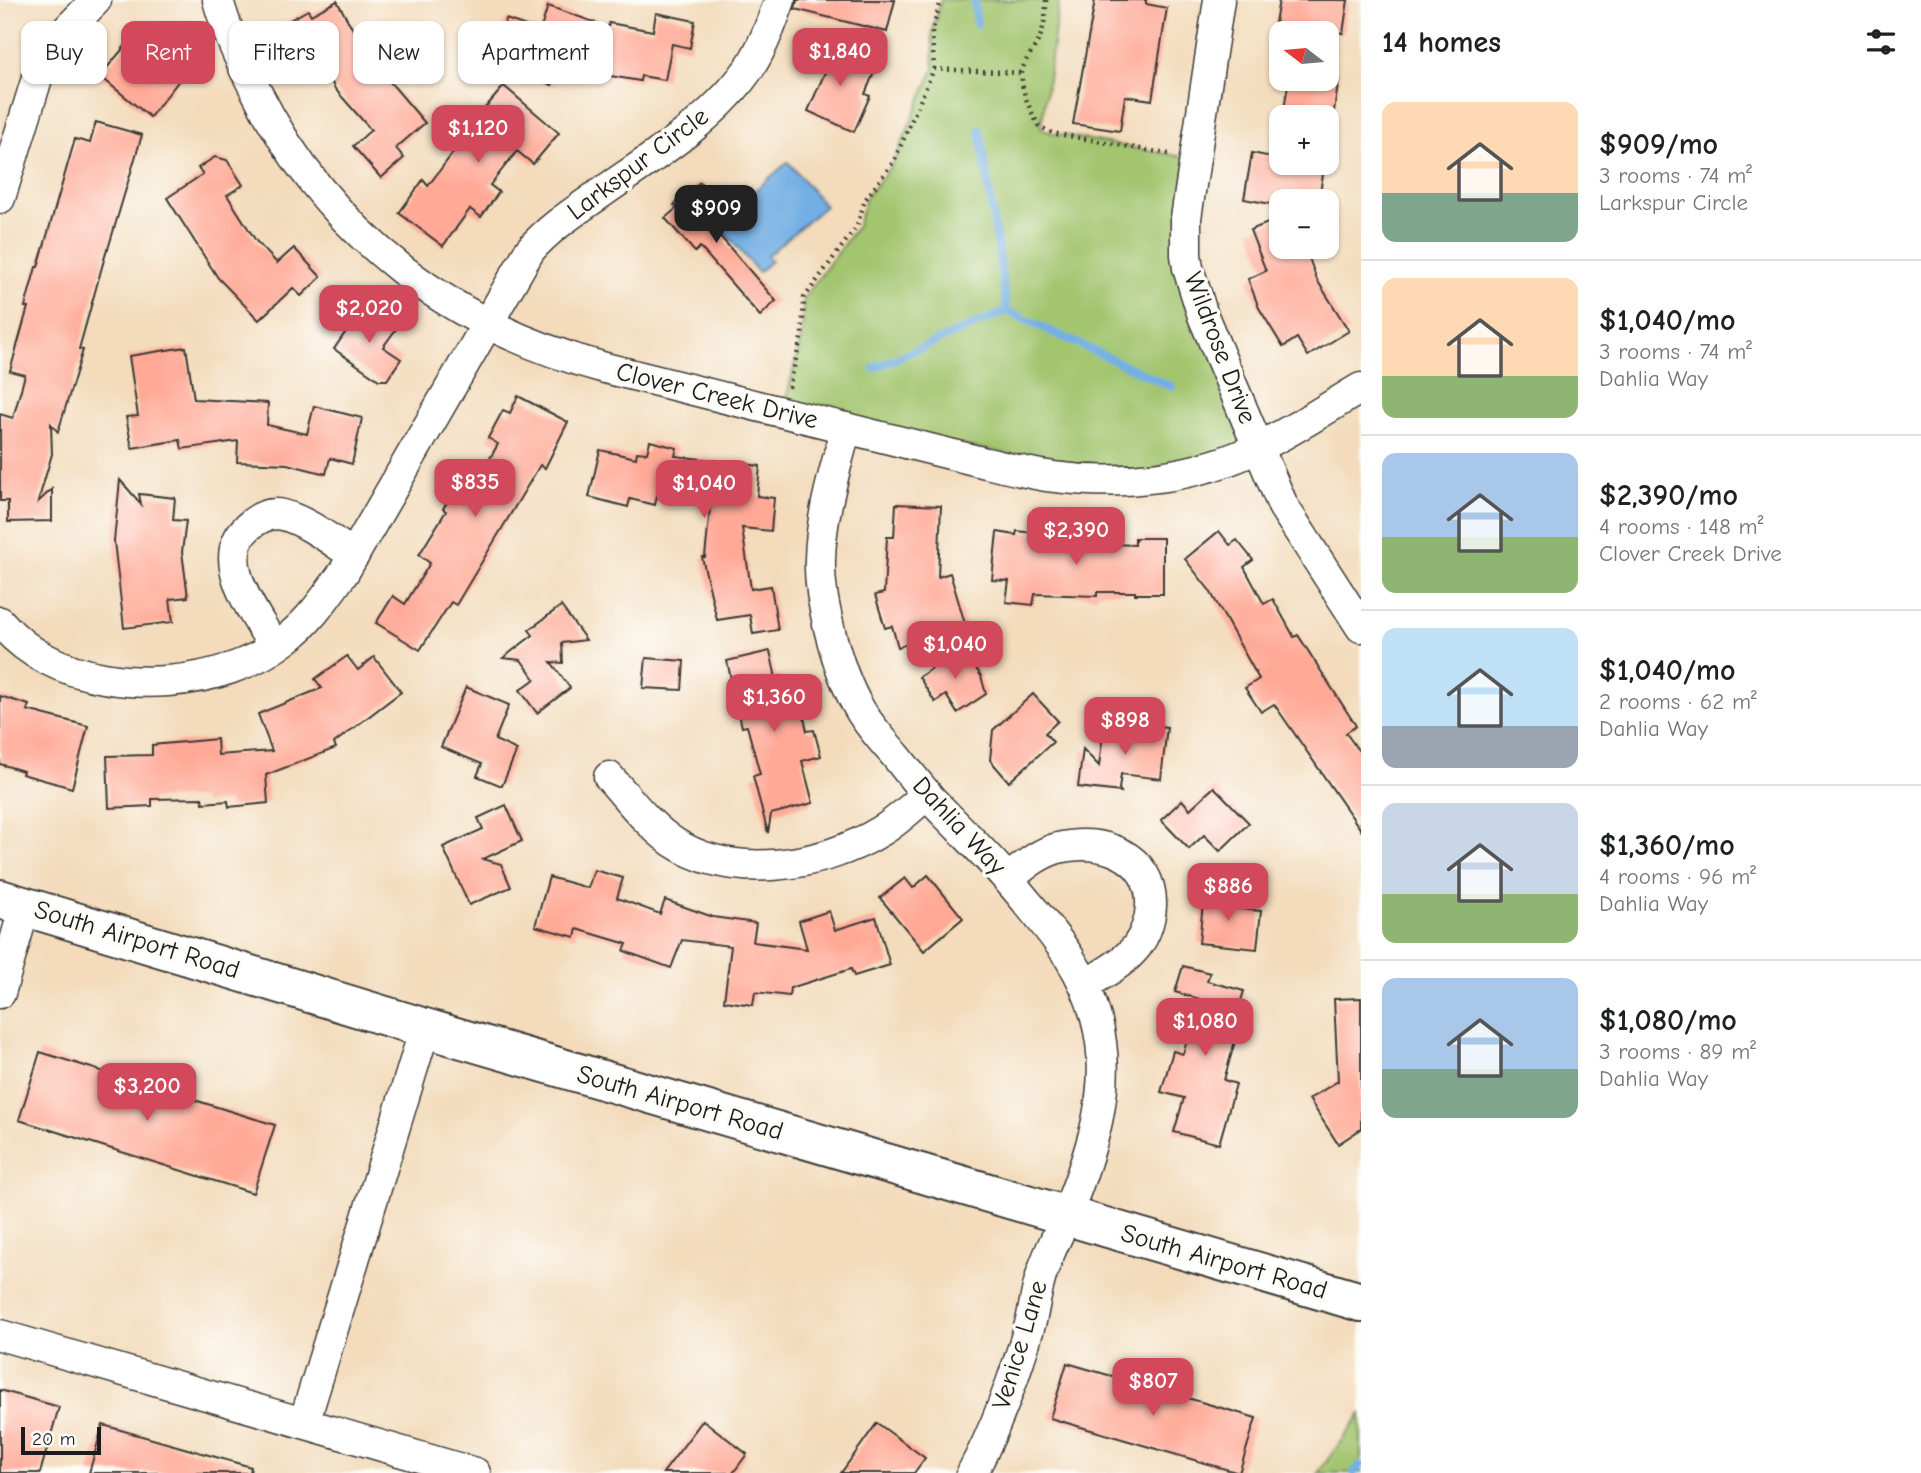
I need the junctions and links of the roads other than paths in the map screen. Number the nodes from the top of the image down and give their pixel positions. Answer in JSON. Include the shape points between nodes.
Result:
{"nodes":[{"id":1,"x":96,"y":0,"type":"edge"},
{"id":2,"x":780,"y":0,"type":"edge"},
{"id":3,"x":1219,"y":0,"type":"edge"},
{"id":4,"x":220,"y":1,"type":"edge"},
{"id":5,"x":0,"y":198,"type":"edge"},
{"id":6,"x":488,"y":324,"type":"junction"},
{"id":7,"x":1361,"y":388,"type":"edge"},
{"id":8,"x":846,"y":428,"type":"junction"},
{"id":9,"x":1259,"y":447,"type":"junction"},
{"id":10,"x":354,"y":555,"type":"junction"},
{"id":11,"x":0,"y":622,"type":"edge"},
{"id":12,"x":1361,"y":627,"type":"edge"},
{"id":13,"x":274,"y":647,"type":"junction"},
{"id":14,"x":609,"y":777,"type":"dead end"},
{"id":15,"x":927,"y":794,"type":"junction"},
{"id":16,"x":1008,"y":879,"type":"junction"},
{"id":17,"x":13,"y":903,"type":"edge"},
{"id":18,"x":1085,"y":985,"type":"junction"},
{"id":19,"x":0,"y":993,"type":"edge"},
{"id":20,"x":425,"y":1028,"type":"junction"},
{"id":21,"x":1066,"y":1217,"type":"junction"},
{"id":22,"x":1361,"y":1302,"type":"edge"},
{"id":23,"x":0,"y":1335,"type":"edge"},
{"id":24,"x":304,"y":1423,"type":"junction"},
{"id":25,"x":475,"y":1473,"type":"edge"},
{"id":26,"x":972,"y":1473,"type":"edge"}],
"edges":[{"from":1,"to":5,"type":"street","via":[[52,49],[38,75]]},
{"from":2,"to":6,"type":"street","name":"Larkspur Circle","via":[[757,54],[731,91],[675,140],[543,236]]},
{"from":3,"to":9,"type":"street","name":"Wildrose Drive","via":[[1186,218],[1186,255],[1203,316]]},
{"from":4,"to":6,"type":"street","name":"Clover Creek Drive","via":[[238,55],[263,106],[327,200],[392,263]]},
{"from":6,"to":8,"type":"street","name":"Clover Creek Drive","via":[[584,362]]},
{"from":6,"to":10,"type":"street","name":"Larkspur Circle"},
{"from":7,"to":9,"type":"street","name":"Clover Creek Drive"},
{"from":8,"to":9,"type":"street","name":"Clover Creek Drive","via":[[1030,472],[1107,481],[1174,475],[1220,464]]},
{"from":8,"to":15,"type":"street","name":"Dahlia Way","via":[[823,525],[820,567],[826,614],[859,708]]},
{"from":9,"to":12,"type":"street","name":"Wildrose Drive","via":[[1291,521]]},
{"from":10,"to":13,"type":"street","name":"Larkspur Circle","via":[[315,611]]},
{"from":10,"to":13,"type":"street","via":[[280,514],[261,517],[243,531],[234,554],[235,572]]},
{"from":11,"to":13,"type":"street","name":"Larkspur Circle","via":[[47,659],[86,674],[126,681],[174,681],[204,675],[246,662]]},
{"from":14,"to":15,"type":"street","via":[[656,828],[680,846],[719,861],[754,866],[844,849],[880,832]]},
{"from":15,"to":16,"type":"street","name":"Dahlia Way"},
{"from":16,"to":18,"type":"street","name":"Dahlia Way","via":[[1062,945]]},
{"from":16,"to":18,"type":"street","via":[[1047,852],[1069,846],[1106,848],[1125,855],[1139,868],[1151,895],[1145,931],[1129,954]]},
{"from":17,"to":19,"type":"street"},
{"from":17,"to":20,"type":"main road","name":"South Airport Road"},
{"from":18,"to":21,"type":"street","name":"Dahlia Way","via":[[1101,1036],[1104,1071],[1095,1133]]},
{"from":20,"to":21,"type":"main road","name":"South Airport Road"},
{"from":20,"to":24,"type":"street"},
{"from":21,"to":22,"type":"main road","name":"South Airport Road"},
{"from":21,"to":26,"type":"street","name":"Venice Lane","via":[[1042,1270],[1005,1401]]},
{"from":23,"to":24,"type":"street"},
{"from":24,"to":25,"type":"street"}]}
